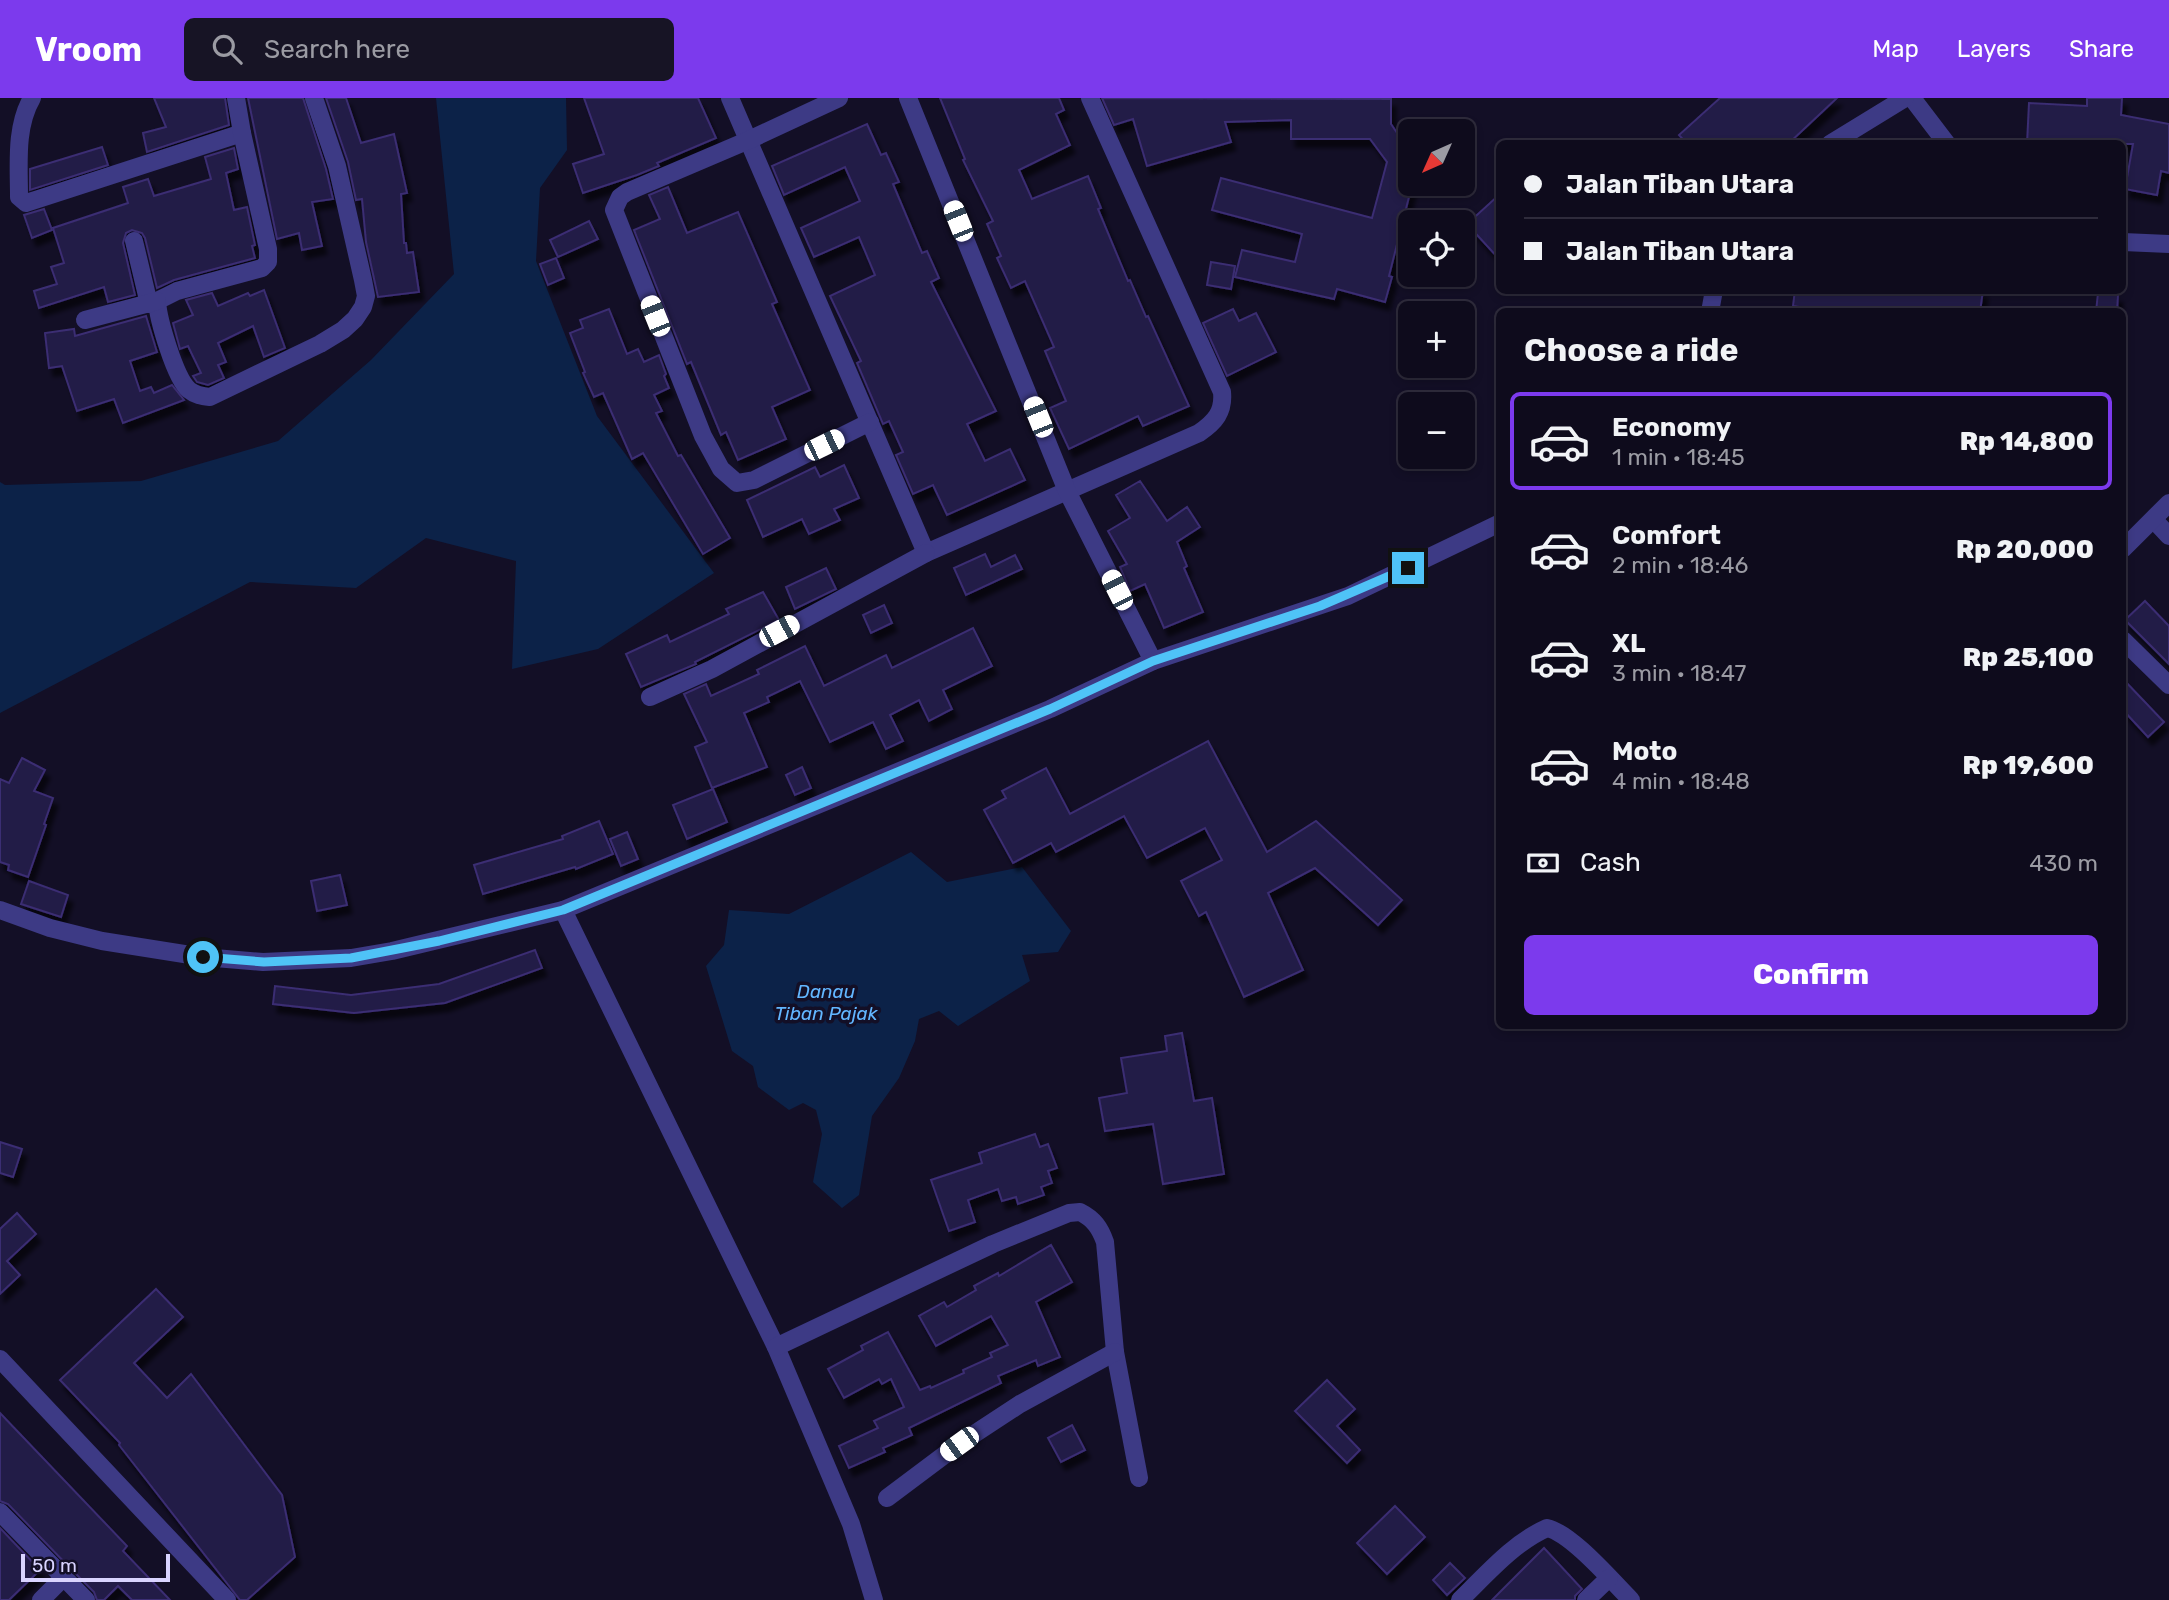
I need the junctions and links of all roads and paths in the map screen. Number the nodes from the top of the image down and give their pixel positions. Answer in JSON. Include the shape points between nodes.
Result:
{"nodes":[{"id":1,"x":32,"y":98,"type":"edge"},
{"id":2,"x":236,"y":98,"type":"edge"},
{"id":3,"x":314,"y":98,"type":"edge"},
{"id":4,"x":730,"y":98,"type":"edge"},
{"id":5,"x":839,"y":98,"type":"edge"},
{"id":6,"x":908,"y":98,"type":"edge"},
{"id":7,"x":1090,"y":98,"type":"edge"},
{"id":8,"x":1905,"y":98,"type":"edge"},
{"id":9,"x":1912,"y":98,"type":"edge"},
{"id":10,"x":242,"y":133,"type":"junction"},
{"id":11,"x":749,"y":140,"type":"junction"},
{"id":12,"x":1837,"y":140,"type":"edge"},
{"id":13,"x":1944,"y":140,"type":"edge"},
{"id":14,"x":134,"y":241,"type":"dead end"},
{"id":15,"x":2126,"y":242,"type":"edge"},
{"id":16,"x":2169,"y":244,"type":"edge"},
{"id":17,"x":153,"y":302,"type":"junction"},
{"id":18,"x":85,"y":320,"type":"dead end"},
{"id":19,"x":870,"y":422,"type":"junction"},
{"id":20,"x":1067,"y":491,"type":"junction"},
{"id":21,"x":2169,"y":503,"type":"edge"},
{"id":22,"x":2154,"y":520,"type":"junction"},
{"id":23,"x":1496,"y":525,"type":"edge"},
{"id":24,"x":2169,"y":536,"type":"edge"},
{"id":25,"x":2126,"y":546,"type":"edge"},
{"id":26,"x":926,"y":553,"type":"junction"},
{"id":27,"x":2126,"y":643,"type":"edge"},
{"id":28,"x":1153,"y":661,"type":"junction"},
{"id":29,"x":2169,"y":685,"type":"edge"},
{"id":30,"x":650,"y":697,"type":"dead end"},
{"id":31,"x":0,"y":910,"type":"edge"},
{"id":32,"x":563,"y":910,"type":"junction"},
{"id":33,"x":776,"y":1347,"type":"junction"},
{"id":34,"x":1115,"y":1352,"type":"junction"},
{"id":35,"x":0,"y":1359,"type":"edge"},
{"id":36,"x":1139,"y":1478,"type":"dead end"},
{"id":37,"x":887,"y":1498,"type":"dead end"},
{"id":38,"x":0,"y":1512,"type":"edge"},
{"id":39,"x":64,"y":1577,"type":"junction"},
{"id":40,"x":1609,"y":1578,"type":"junction"},
{"id":41,"x":41,"y":1600,"type":"edge"},
{"id":42,"x":86,"y":1600,"type":"edge"},
{"id":43,"x":227,"y":1600,"type":"edge"},
{"id":44,"x":874,"y":1600,"type":"edge"},
{"id":45,"x":1460,"y":1600,"type":"edge"},
{"id":46,"x":1587,"y":1600,"type":"edge"},
{"id":47,"x":1631,"y":1600,"type":"edge"}],
"edges":[{"from":1,"to":10,"type":"street","via":[[20,134],[19,197],[26,203]]},
{"from":2,"to":10,"type":"street"},
{"from":3,"to":17,"type":"street","via":[[337,166],[366,296],[355,319],[320,344],[210,397],[190,391],[183,383]]},
{"from":4,"to":11,"type":"street"},
{"from":5,"to":11,"type":"street"},
{"from":6,"to":20,"type":"street"},
{"from":7,"to":20,"type":"street","via":[[1222,392],[1223,404],[1214,423],[1199,433]]},
{"from":8,"to":12,"type":"street"},
{"from":9,"to":13,"type":"street"},
{"from":10,"to":17,"type":"street","via":[[268,262],[262,268],[177,290]]},
{"from":11,"to":19,"type":"street"},
{"from":11,"to":19,"type":"street","via":[[626,192],[614,210],[703,436],[726,475],[737,483],[754,480]]},
{"from":14,"to":17,"type":"street"},
{"from":15,"to":16,"type":"street"},
{"from":17,"to":18,"type":"street"},
{"from":19,"to":26,"type":"street"},
{"from":20,"to":26,"type":"street"},
{"from":20,"to":28,"type":"street"},
{"from":21,"to":22,"type":"street"},
{"from":22,"to":24,"type":"street"},
{"from":22,"to":25,"type":"street"},
{"from":23,"to":28,"type":"street","via":[[1348,596]]},
{"from":26,"to":30,"type":"street","via":[[712,669]]},
{"from":27,"to":29,"type":"street"},
{"from":28,"to":32,"type":"street","via":[[1050,709]]},
{"from":31,"to":32,"type":"street","via":[[102,941],[264,962],[392,951]]},
{"from":32,"to":33,"type":"street"},
{"from":33,"to":34,"type":"street","via":[[993,1244],[1080,1212],[1095,1223],[1105,1242]]},
{"from":33,"to":44,"type":"street","via":[[851,1524]]},
{"from":34,"to":36,"type":"street"},
{"from":34,"to":37,"type":"street","via":[[1020,1404]]},
{"from":35,"to":43,"type":"street"},
{"from":38,"to":39,"type":"street"},
{"from":39,"to":41,"type":"street"},
{"from":39,"to":42,"type":"street"},
{"from":40,"to":45,"type":"street","via":[[1560,1533],[1547,1528],[1502,1560]]},
{"from":40,"to":46,"type":"street"},
{"from":40,"to":47,"type":"street"}]}
